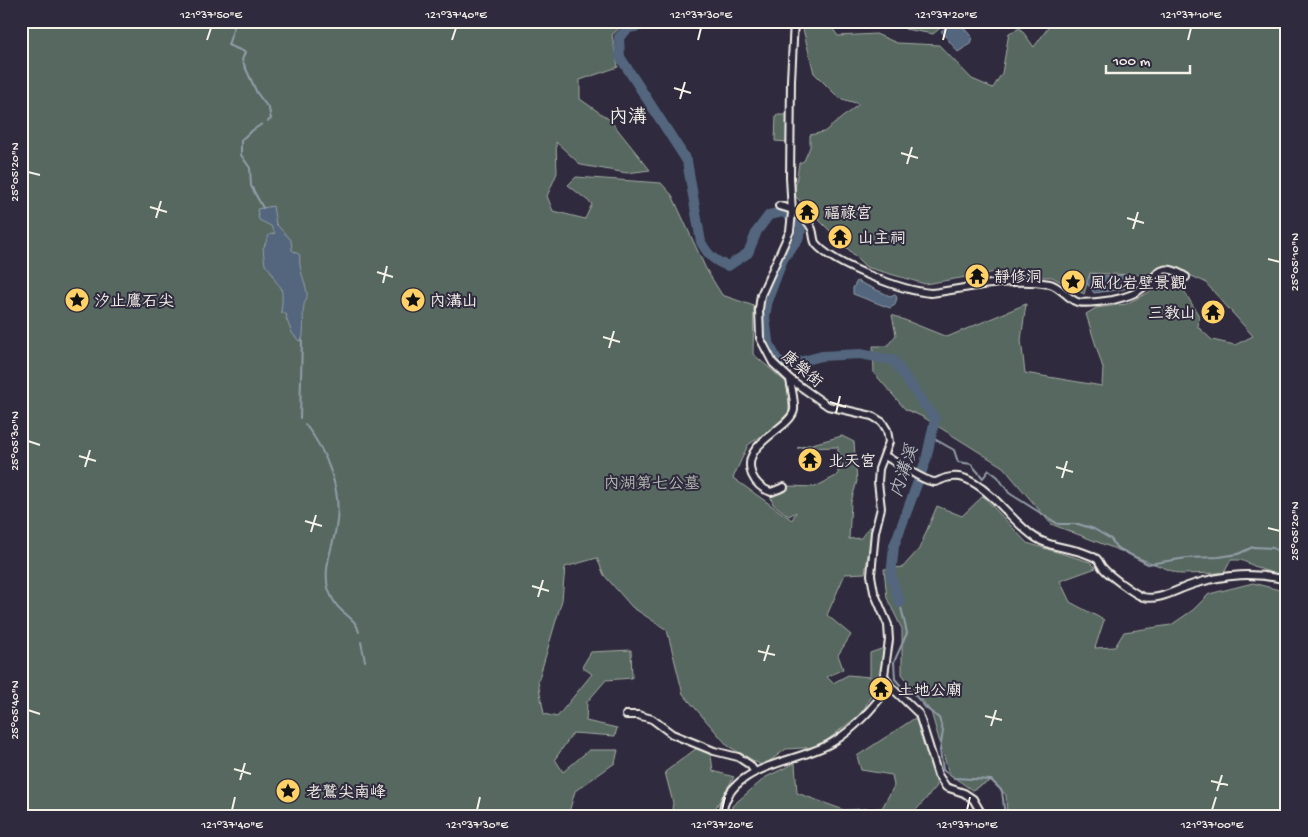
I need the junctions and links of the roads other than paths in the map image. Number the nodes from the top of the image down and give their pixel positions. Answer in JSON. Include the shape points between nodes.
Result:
{"nodes":[{"id":1,"x":794,"y":21,"type":"edge"},
{"id":2,"x":779,"y":206,"type":"dead end"},
{"id":3,"x":791,"y":211,"type":"junction"},
{"id":4,"x":1186,"y":276,"type":"dead end"},
{"id":5,"x":790,"y":379,"type":"junction"},
{"id":6,"x":885,"y":456,"type":"junction"},
{"id":7,"x":784,"y":487,"type":"dead end"},
{"id":8,"x":1287,"y":580,"type":"edge"},
{"id":9,"x":890,"y":686,"type":"junction"},
{"id":10,"x":626,"y":715,"type":"dead end"},
{"id":11,"x":755,"y":772,"type":"junction"},
{"id":12,"x":722,"y":816,"type":"edge"},
{"id":13,"x":983,"y":816,"type":"edge"}],
"edges":[{"from":1,"to":3,"type":"street"},
{"from":2,"to":3,"type":"street"},
{"from":3,"to":4,"type":"street","via":[[806,219],[815,242],[828,254],[909,290],[931,293],[1006,282],[1052,284],[1076,303],[1114,300],[1134,294],[1164,270],[1171,269]]},
{"from":3,"to":5,"type":"street","name":"康樂街","via":[[790,231],[762,295],[759,315],[764,349]]},
{"from":5,"to":6,"type":"street","name":"康樂街","via":[[828,406],[872,416],[882,422],[889,442]]},
{"from":5,"to":7,"type":"street","via":[[794,411],[760,444],[749,466],[761,488],[771,492]]},
{"from":6,"to":8,"type":"street","via":[[924,479],[935,482],[960,476],[974,483],[1037,539],[1099,560],[1102,568],[1142,596],[1164,596],[1194,584],[1245,574]]},
{"from":6,"to":9,"type":"street","name":"康樂街","via":[[879,469],[881,508],[872,554],[872,575],[874,592],[888,625],[890,640],[884,675]]},
{"from":9,"to":11,"type":"street","via":[[866,715],[834,742]]},
{"from":9,"to":13,"type":"street","via":[[919,714],[938,775],[946,787],[973,799]]},
{"from":10,"to":11,"type":"street","via":[[652,719],[679,737],[738,757]]},
{"from":11,"to":12,"type":"street","via":[[734,786],[723,804]]}]}
